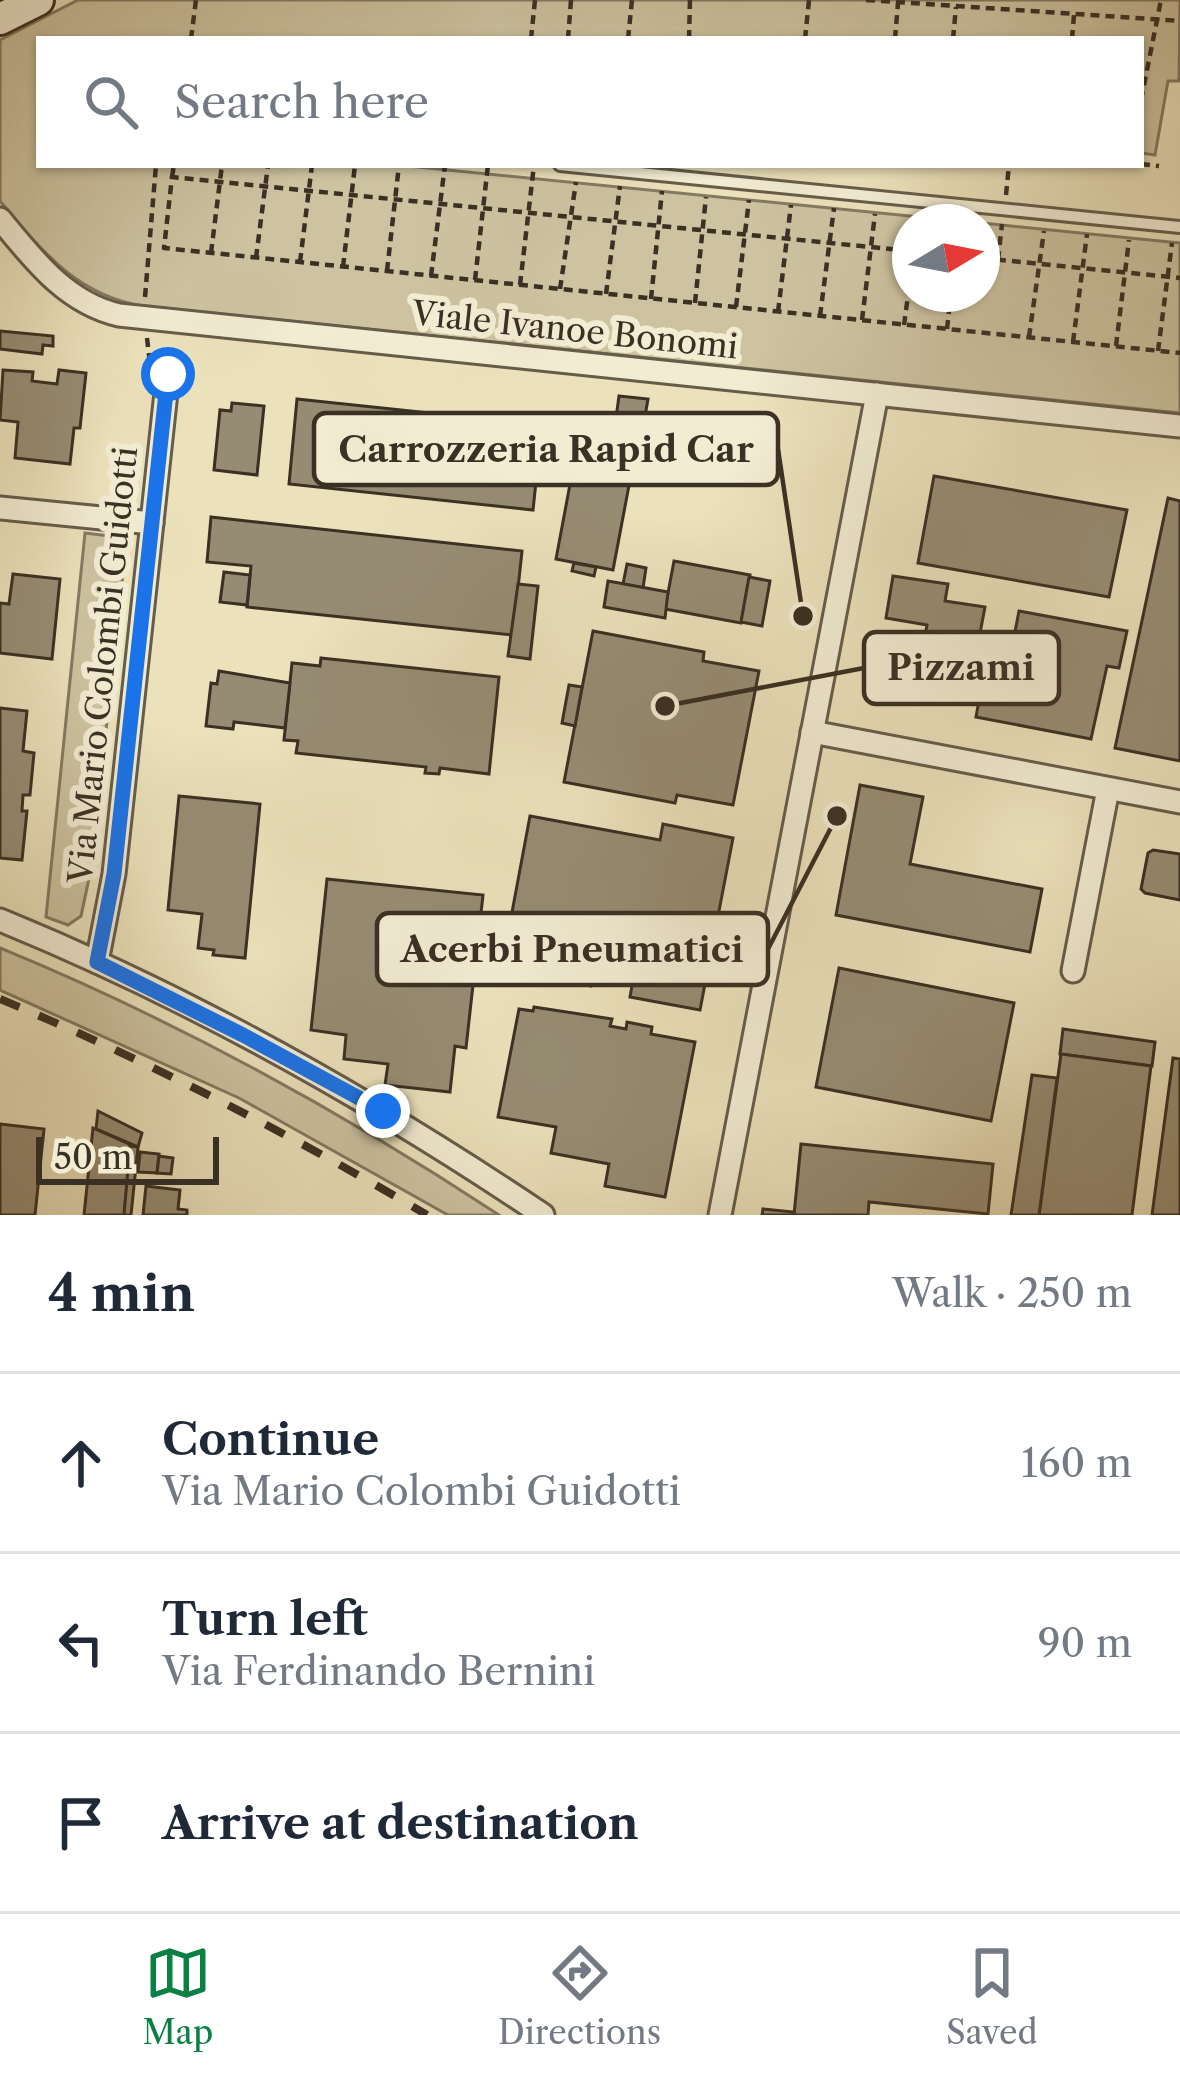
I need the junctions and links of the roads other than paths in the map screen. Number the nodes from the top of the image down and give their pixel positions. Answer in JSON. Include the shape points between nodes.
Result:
{"nodes":[{"id":1,"x":589,"y":168,"type":"edge"},
{"id":2,"x":0,"y":219,"type":"edge"},
{"id":3,"x":1177,"y":227,"type":"edge"},
{"id":4,"x":168,"y":374,"type":"road end"},
{"id":5,"x":877,"y":394,"type":"junction"},
{"id":6,"x":1180,"y":426,"type":"edge"},
{"id":7,"x":0,"y":508,"type":"edge"},
{"id":8,"x":152,"y":524,"type":"junction"},
{"id":9,"x":812,"y":732,"type":"junction"},
{"id":10,"x":1108,"y":789,"type":"junction"},
{"id":11,"x":1180,"y":802,"type":"edge"},
{"id":12,"x":0,"y":920,"type":"edge"},
{"id":13,"x":97,"y":962,"type":"junction"},
{"id":14,"x":1072,"y":971,"type":"dead end"},
{"id":15,"x":543,"y":1215,"type":"edge"},
{"id":16,"x":720,"y":1215,"type":"edge"}],
"edges":[{"from":1,"to":3,"type":"lane"},
{"from":2,"to":5,"type":"street","name":"Viale Ivanoe Bonomi","via":[[65,289],[94,307],[146,318]]},
{"from":4,"to":8,"type":"street","name":"Via Mario Colombi Guidotti"},
{"from":5,"to":6,"type":"street","name":"Viale Ivanoe Bonomi"},
{"from":5,"to":9,"type":"street"},
{"from":7,"to":8,"type":"street"},
{"from":8,"to":13,"type":"street","name":"Via Mario Colombi Guidotti"},
{"from":9,"to":10,"type":"street"},
{"from":9,"to":16,"type":"street"},
{"from":10,"to":11,"type":"street"},
{"from":10,"to":14,"type":"street"},
{"from":12,"to":13,"type":"street"},
{"from":13,"to":15,"type":"street","via":[[327,1079]]}]}
